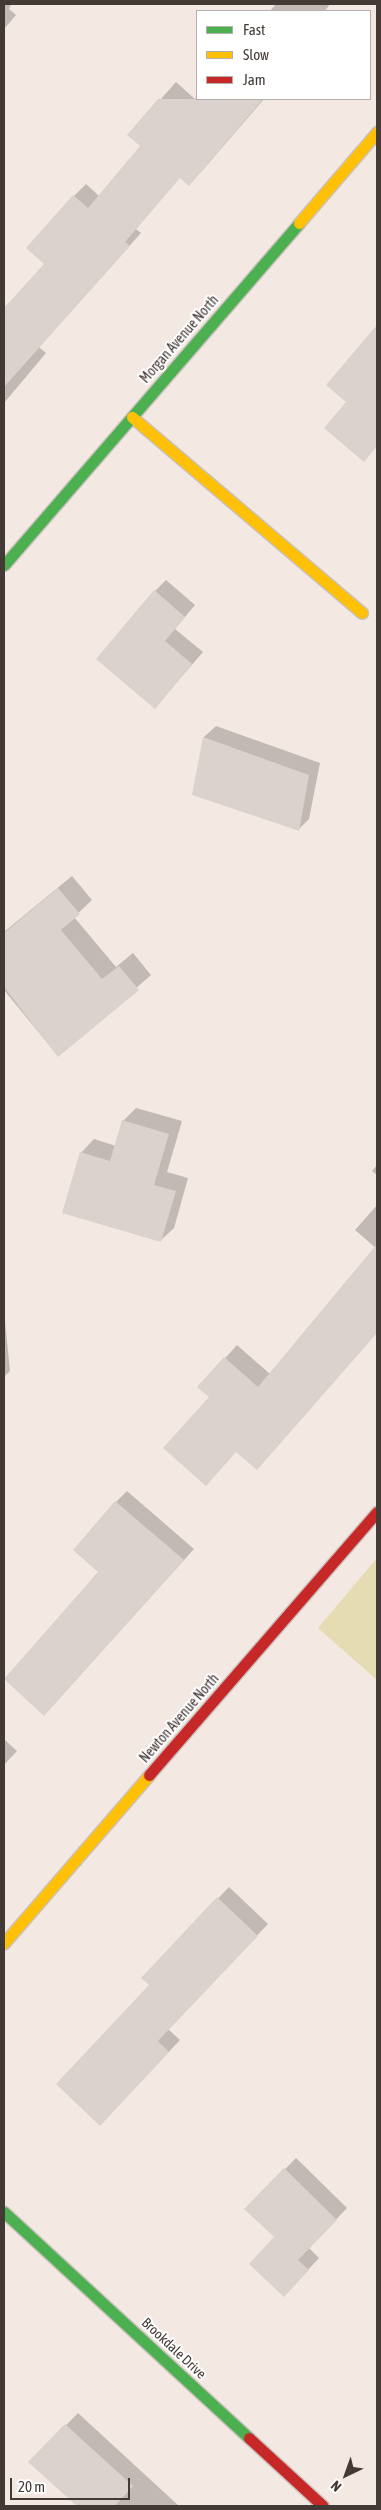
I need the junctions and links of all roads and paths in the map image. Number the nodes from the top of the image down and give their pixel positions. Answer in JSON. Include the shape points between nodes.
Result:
{"nodes":[{"id":1,"x":377,"y":132,"type":"edge"},
{"id":2,"x":132,"y":417,"type":"junction"},
{"id":3,"x":4,"y":565,"type":"edge"},
{"id":4,"x":362,"y":613,"type":"dead end"},
{"id":5,"x":377,"y":1512,"type":"edge"},
{"id":6,"x":4,"y":1943,"type":"edge"},
{"id":7,"x":4,"y":2212,"type":"edge"},
{"id":8,"x":323,"y":2506,"type":"edge"}],
"edges":[{"from":1,"to":2,"type":"street","name":"Morgan Avenue North"},
{"from":2,"to":3,"type":"street","name":"Morgan Avenue North"},
{"from":2,"to":4,"type":"street"},
{"from":5,"to":6,"type":"street","name":"Newton Avenue North"},
{"from":7,"to":8,"type":"street","name":"Brookdale Drive"}]}
